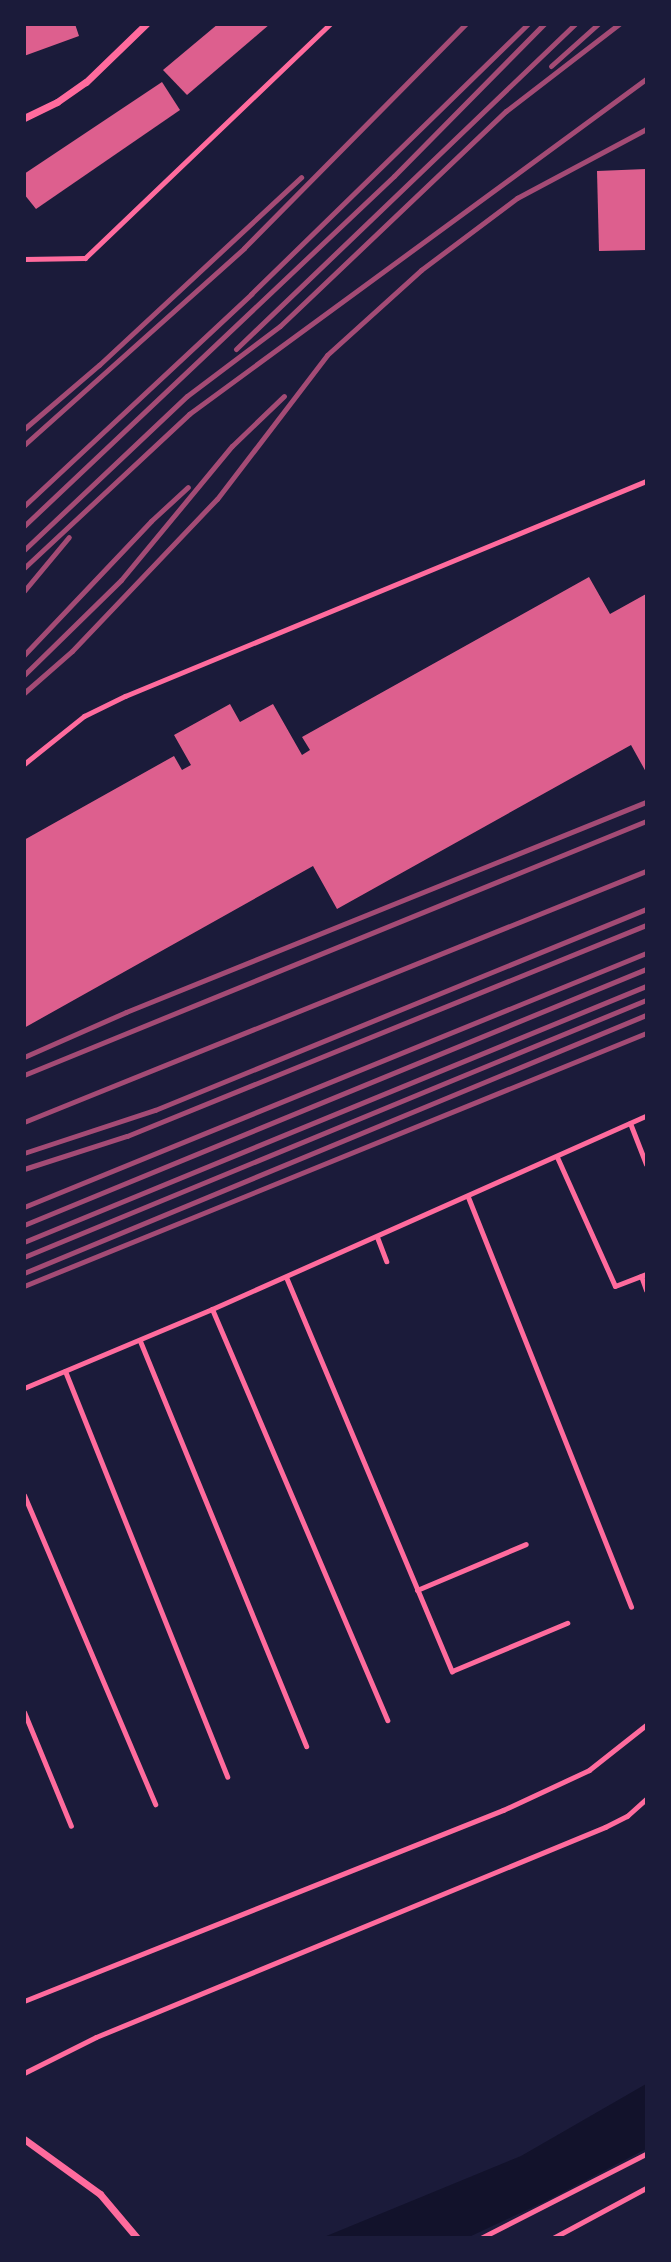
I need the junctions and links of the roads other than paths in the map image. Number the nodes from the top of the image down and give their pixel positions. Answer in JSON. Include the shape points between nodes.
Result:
{"nodes":[{"id":1,"x":146,"y":24,"type":"edge"},
{"id":2,"x":330,"y":24,"type":"edge"},
{"id":3,"x":24,"y":118,"type":"edge"},
{"id":4,"x":24,"y":259,"type":"edge"},
{"id":5,"x":646,"y":481,"type":"edge"},
{"id":6,"x":24,"y":764,"type":"edge"},
{"id":7,"x":646,"y":1116,"type":"edge"},
{"id":8,"x":630,"y":1123,"type":"junction"},
{"id":9,"x":556,"y":1157,"type":"junction"},
{"id":10,"x":646,"y":1164,"type":"edge"},
{"id":11,"x":468,"y":1197,"type":"junction"},
{"id":12,"x":377,"y":1237,"type":"junction"},
{"id":13,"x":386,"y":1261,"type":"dead end"},
{"id":14,"x":644,"y":1275,"type":"edge"},
{"id":15,"x":286,"y":1277,"type":"junction"},
{"id":16,"x":646,"y":1290,"type":"edge"},
{"id":17,"x":212,"y":1309,"type":"junction"},
{"id":18,"x":140,"y":1341,"type":"junction"},
{"id":19,"x":65,"y":1371,"type":"junction"},
{"id":20,"x":24,"y":1388,"type":"edge"},
{"id":21,"x":24,"y":1495,"type":"edge"},
{"id":22,"x":526,"y":1544,"type":"dead end"},
{"id":23,"x":417,"y":1590,"type":"junction"},
{"id":24,"x":631,"y":1607,"type":"dead end"},
{"id":25,"x":566,"y":1623,"type":"dead end"},
{"id":26,"x":24,"y":1712,"type":"edge"},
{"id":27,"x":387,"y":1720,"type":"dead end"},
{"id":28,"x":646,"y":1726,"type":"edge"},
{"id":29,"x":306,"y":1746,"type":"dead end"},
{"id":30,"x":227,"y":1777,"type":"dead end"},
{"id":31,"x":646,"y":1799,"type":"edge"},
{"id":32,"x":155,"y":1804,"type":"dead end"},
{"id":33,"x":71,"y":1826,"type":"dead end"},
{"id":34,"x":24,"y":2001,"type":"edge"},
{"id":35,"x":24,"y":2073,"type":"edge"},
{"id":36,"x":24,"y":2139,"type":"edge"},
{"id":37,"x":646,"y":2188,"type":"edge"},
{"id":38,"x":137,"y":2238,"type":"edge"},
{"id":39,"x":553,"y":2238,"type":"edge"}],
"edges":[{"from":1,"to":3,"type":"street","via":[[86,82]]},
{"from":2,"to":4,"type":"lane","via":[[85,258]]},
{"from":5,"to":6,"type":"lane","via":[[125,696],[84,716]]},
{"from":7,"to":8,"type":"lane"},
{"from":8,"to":9,"type":"lane"},
{"from":8,"to":10,"type":"lane"},
{"from":9,"to":11,"type":"lane"},
{"from":9,"to":14,"type":"lane","via":[[615,1286]]},
{"from":11,"to":12,"type":"lane"},
{"from":11,"to":24,"type":"lane"},
{"from":12,"to":13,"type":"lane"},
{"from":12,"to":15,"type":"lane"},
{"from":14,"to":16,"type":"lane"},
{"from":15,"to":17,"type":"lane"},
{"from":15,"to":23,"type":"lane"},
{"from":17,"to":18,"type":"lane"},
{"from":17,"to":27,"type":"lane"},
{"from":18,"to":19,"type":"lane"},
{"from":18,"to":29,"type":"lane"},
{"from":19,"to":20,"type":"lane"},
{"from":19,"to":30,"type":"lane"},
{"from":21,"to":32,"type":"lane"},
{"from":22,"to":23,"type":"lane"},
{"from":23,"to":25,"type":"lane","via":[[452,1671]]},
{"from":26,"to":33,"type":"lane"},
{"from":28,"to":34,"type":"lane","via":[[589,1770],[503,1810]]},
{"from":31,"to":35,"type":"lane","via":[[605,1827],[96,2037]]},
{"from":36,"to":38,"type":"street","via":[[100,2194]]},
{"from":37,"to":39,"type":"lane"}]}
